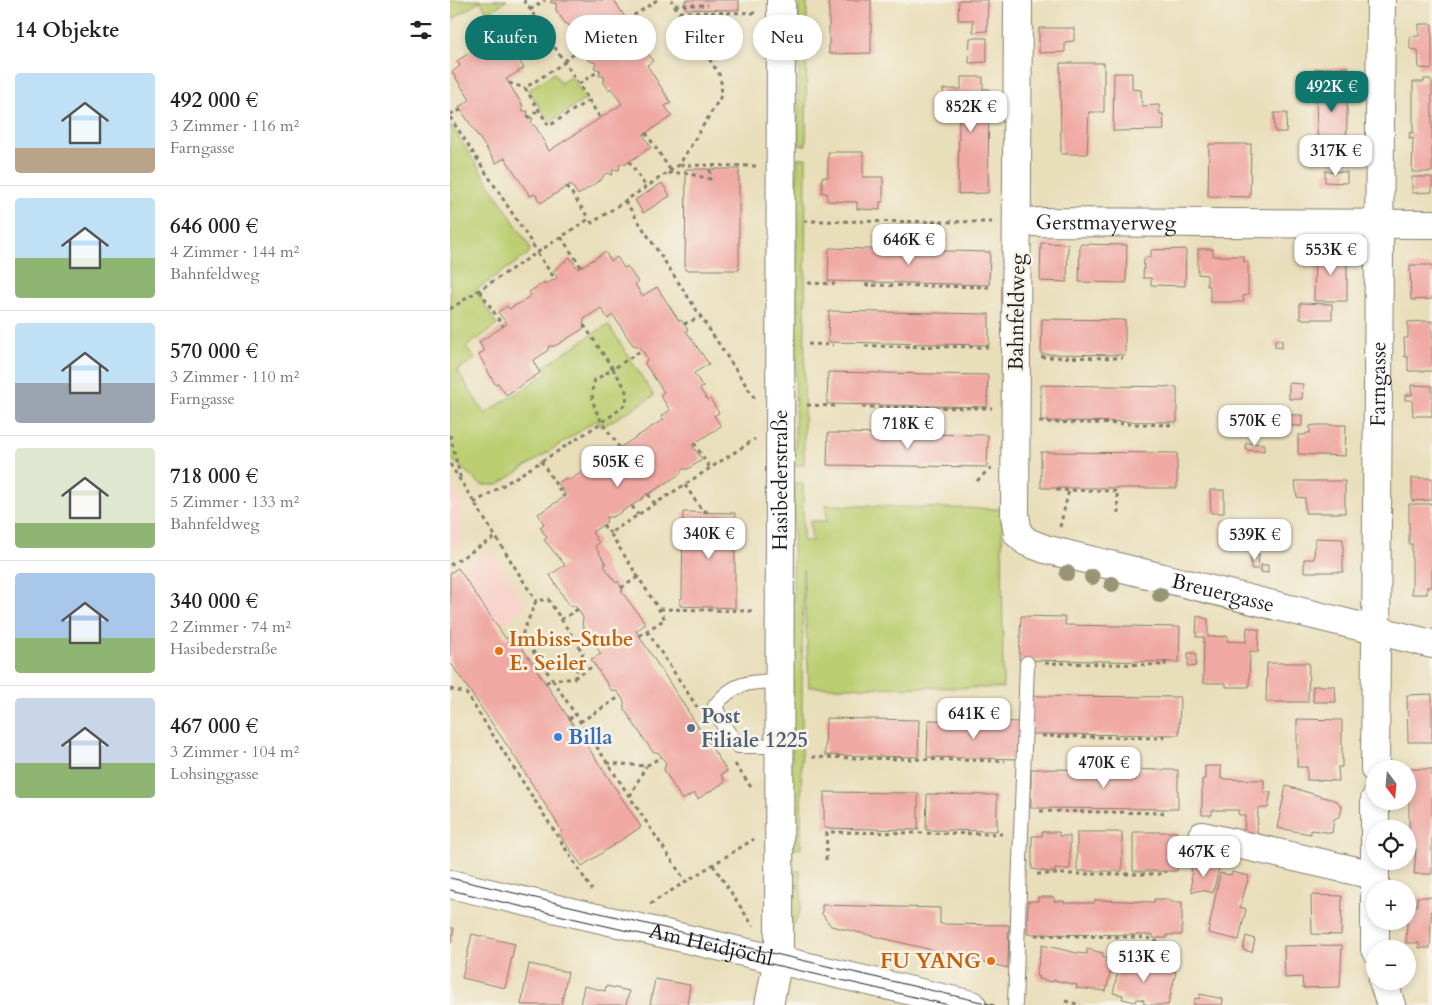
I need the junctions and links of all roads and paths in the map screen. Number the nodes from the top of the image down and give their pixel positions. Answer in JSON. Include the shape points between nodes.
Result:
{"nodes":[{"id":1,"x":524,"y":0,"type":"edge"},
{"id":2,"x":545,"y":0,"type":"edge"},
{"id":3,"x":658,"y":0,"type":"edge"},
{"id":4,"x":670,"y":0,"type":"edge"},
{"id":5,"x":1018,"y":0,"type":"edge"},
{"id":6,"x":1381,"y":0,"type":"edge"},
{"id":7,"x":710,"y":5,"type":"dead end"},
{"id":8,"x":674,"y":6,"type":"junction"},
{"id":9,"x":781,"y":7,"type":"edge"},
{"id":10,"x":530,"y":10,"type":"junction"},
{"id":11,"x":679,"y":12,"type":"junction"},
{"id":12,"x":635,"y":15,"type":"edge"},
{"id":13,"x":567,"y":60,"type":"edge"},
{"id":14,"x":564,"y":62,"type":"junction"},
{"id":15,"x":600,"y":70,"type":"dead end"},
{"id":16,"x":509,"y":84,"type":"dead end"},
{"id":17,"x":579,"y":84,"type":"junction"},
{"id":18,"x":525,"y":88,"type":"junction"},
{"id":19,"x":589,"y":100,"type":"junction"},
{"id":20,"x":462,"y":110,"type":"dead end"},
{"id":21,"x":539,"y":110,"type":"junction"},
{"id":22,"x":450,"y":116,"type":"edge"},
{"id":23,"x":527,"y":118,"type":"dead end"},
{"id":24,"x":600,"y":118,"type":"dead end"},
{"id":25,"x":646,"y":133,"type":"dead end"},
{"id":26,"x":629,"y":161,"type":"dead end"},
{"id":27,"x":679,"y":165,"type":"junction"},
{"id":28,"x":710,"y":166,"type":"junction"},
{"id":29,"x":779,"y":166,"type":"junction"},
{"id":30,"x":669,"y":172,"type":"junction"},
{"id":31,"x":568,"y":186,"type":"dead end"},
{"id":32,"x":646,"y":187,"type":"junction"},
{"id":33,"x":626,"y":201,"type":"junction"},
{"id":34,"x":589,"y":219,"type":"junction"},
{"id":35,"x":779,"y":221,"type":"junction"},
{"id":36,"x":1018,"y":222,"type":"junction"},
{"id":37,"x":1432,"y":224,"type":"edge"},
{"id":38,"x":1379,"y":225,"type":"junction"},
{"id":39,"x":561,"y":237,"type":"junction"},
{"id":40,"x":537,"y":253,"type":"junction"},
{"id":41,"x":581,"y":267,"type":"dead end"},
{"id":42,"x":555,"y":279,"type":"dead end"},
{"id":43,"x":808,"y":283,"type":"dead end"},
{"id":44,"x":835,"y":284,"type":"dead end"},
{"id":45,"x":865,"y":285,"type":"dead end"},
{"id":46,"x":1017,"y":287,"type":"junction"},
{"id":47,"x":480,"y":291,"type":"junction"},
{"id":48,"x":450,"y":309,"type":"edge"},
{"id":49,"x":701,"y":317,"type":"junction"},
{"id":50,"x":684,"y":324,"type":"dead end"},
{"id":51,"x":584,"y":325,"type":"dead end"},
{"id":52,"x":503,"y":326,"type":"dead end"},
{"id":53,"x":808,"y":344,"type":"dead end"},
{"id":54,"x":833,"y":345,"type":"dead end"},
{"id":55,"x":865,"y":346,"type":"dead end"},
{"id":56,"x":642,"y":350,"type":"dead end"},
{"id":57,"x":1016,"y":352,"type":"junction"},
{"id":58,"x":1123,"y":358,"type":"dead end"},
{"id":59,"x":613,"y":369,"type":"junction"},
{"id":60,"x":758,"y":404,"type":"dead end"},
{"id":61,"x":807,"y":405,"type":"dead end"},
{"id":62,"x":834,"y":406,"type":"dead end"},
{"id":63,"x":862,"y":407,"type":"dead end"},
{"id":64,"x":1016,"y":415,"type":"junction"},
{"id":65,"x":603,"y":420,"type":"junction"},
{"id":66,"x":1176,"y":424,"type":"dead end"},
{"id":67,"x":450,"y":435,"type":"edge"},
{"id":68,"x":758,"y":437,"type":"dead end"},
{"id":69,"x":694,"y":443,"type":"dead end"},
{"id":70,"x":620,"y":447,"type":"dead end"},
{"id":71,"x":540,"y":461,"type":"junction"},
{"id":72,"x":450,"y":464,"type":"edge"},
{"id":73,"x":710,"y":468,"type":"junction"},
{"id":74,"x":461,"y":483,"type":"junction"},
{"id":75,"x":685,"y":485,"type":"junction"},
{"id":76,"x":1056,"y":490,"type":"dead end"},
{"id":77,"x":1068,"y":490,"type":"junction"},
{"id":78,"x":648,"y":494,"type":"dead end"},
{"id":79,"x":564,"y":497,"type":"dead end"},
{"id":80,"x":474,"y":503,"type":"junction"},
{"id":81,"x":655,"y":504,"type":"junction"},
{"id":82,"x":632,"y":506,"type":"dead end"},
{"id":83,"x":709,"y":513,"type":"dead end"},
{"id":84,"x":1118,"y":513,"type":"dead end"},
{"id":85,"x":638,"y":515,"type":"junction"},
{"id":86,"x":603,"y":525,"type":"dead end"},
{"id":87,"x":610,"y":533,"type":"junction"},
{"id":88,"x":1018,"y":534,"type":"joint"},
{"id":89,"x":494,"y":536,"type":"junction"},
{"id":90,"x":1053,"y":551,"type":"junction"},
{"id":91,"x":450,"y":565,"type":"edge"},
{"id":92,"x":638,"y":577,"type":"junction"},
{"id":93,"x":621,"y":588,"type":"dead end"},
{"id":94,"x":536,"y":601,"type":"junction"},
{"id":95,"x":578,"y":609,"type":"dead end"},
{"id":96,"x":659,"y":609,"type":"junction"},
{"id":97,"x":778,"y":612,"type":"junction"},
{"id":98,"x":561,"y":620,"type":"junction"},
{"id":99,"x":1378,"y":631,"type":"junction"},
{"id":100,"x":639,"y":636,"type":"dead end"},
{"id":101,"x":1432,"y":644,"type":"edge"},
{"id":102,"x":1165,"y":662,"type":"dead end"},
{"id":103,"x":1027,"y":663,"type":"joint"},
{"id":104,"x":595,"y":665,"type":"dead end"},
{"id":105,"x":552,"y":679,"type":"junction"},
{"id":106,"x":574,"y":679,"type":"junction"},
{"id":107,"x":778,"y":681,"type":"junction"},
{"id":108,"x":546,"y":683,"type":"dead end"},
{"id":109,"x":450,"y":689,"type":"edge"},
{"id":110,"x":621,"y":696,"type":"dead end"},
{"id":111,"x":575,"y":715,"type":"junction"},
{"id":112,"x":489,"y":718,"type":"dead end"},
{"id":113,"x":569,"y":719,"type":"dead end"},
{"id":114,"x":484,"y":721,"type":"junction"},
{"id":115,"x":580,"y":722,"type":"junction"},
{"id":116,"x":1163,"y":735,"type":"dead end"},
{"id":117,"x":1024,"y":736,"type":"junction"},
{"id":118,"x":778,"y":746,"type":"junction"},
{"id":119,"x":513,"y":754,"type":"dead end"},
{"id":120,"x":508,"y":757,"type":"junction"},
{"id":121,"x":661,"y":757,"type":"dead end"},
{"id":122,"x":812,"y":757,"type":"dead end"},
{"id":123,"x":1376,"y":760,"type":"edge"},
{"id":124,"x":1023,"y":761,"type":"junction"},
{"id":125,"x":607,"y":762,"type":"junction"},
{"id":126,"x":646,"y":766,"type":"junction"},
{"id":127,"x":630,"y":797,"type":"junction"},
{"id":128,"x":1164,"y":809,"type":"dead end"},
{"id":129,"x":1375,"y":810,"type":"edge"},
{"id":130,"x":1022,"y":811,"type":"junction"},
{"id":131,"x":554,"y":819,"type":"dead end"},
{"id":132,"x":550,"y":822,"type":"junction"},
{"id":133,"x":1021,"y":834,"type":"junction"},
{"id":134,"x":1202,"y":836,"type":"dead end"},
{"id":135,"x":754,"y":839,"type":"dead end"},
{"id":136,"x":826,"y":860,"type":"dead end"},
{"id":137,"x":714,"y":865,"type":"junction"},
{"id":138,"x":1165,"y":871,"type":"dead end"},
{"id":139,"x":1019,"y":874,"type":"junction"},
{"id":140,"x":1374,"y":875,"type":"junction"},
{"id":141,"x":686,"y":882,"type":"junction"},
{"id":142,"x":450,"y":884,"type":"edge"},
{"id":143,"x":592,"y":891,"type":"dead end"},
{"id":144,"x":754,"y":927,"type":"dead end"},
{"id":145,"x":639,"y":928,"type":"junction"},
{"id":146,"x":1017,"y":934,"type":"junction"},
{"id":147,"x":1160,"y":938,"type":"dead end"},
{"id":148,"x":1375,"y":940,"type":"edge"},
{"id":149,"x":779,"y":960,"type":"junction"},
{"id":150,"x":1386,"y":990,"type":"edge"},
{"id":151,"x":1065,"y":1001,"type":"dead end"},
{"id":152,"x":769,"y":1005,"type":"edge"},
{"id":153,"x":972,"y":1005,"type":"edge"},
{"id":154,"x":1015,"y":1005,"type":"edge"},
{"id":155,"x":1081,"y":1005,"type":"edge"},
{"id":156,"x":1392,"y":1005,"type":"edge"}],
"edges":[{"from":1,"to":10,"type":"path"},
{"from":2,"to":10,"type":"path"},
{"from":3,"to":12,"type":"path"},
{"from":4,"to":8,"type":"path"},
{"from":5,"to":36,"type":"street","name":"Bahnfeldweg"},
{"from":6,"to":38,"type":"street","name":"Farngasse"},
{"from":7,"to":8,"type":"path"},
{"from":8,"to":11,"type":"path"},
{"from":9,"to":11,"type":"path"},
{"from":9,"to":29,"type":"street","name":"Hasibederstraße"},
{"from":10,"to":14,"type":"path"},
{"from":11,"to":27,"type":"path","via":[[719,74],[722,86],[715,109]]},
{"from":13,"to":14,"type":"path"},
{"from":14,"to":17,"type":"path"},
{"from":14,"to":18,"type":"path"},
{"from":15,"to":17,"type":"path"},
{"from":16,"to":18,"type":"path"},
{"from":17,"to":19,"type":"path"},
{"from":18,"to":21,"type":"path"},
{"from":19,"to":21,"type":"path","via":[[549,126]]},
{"from":19,"to":24,"type":"path"},
{"from":20,"to":22,"type":"path"},
{"from":21,"to":23,"type":"path"},
{"from":22,"to":40,"type":"path"},
{"from":25,"to":30,"type":"path"},
{"from":26,"to":32,"type":"path"},
{"from":27,"to":28,"type":"path"},
{"from":27,"to":30,"type":"path"},
{"from":28,"to":29,"type":"path"},
{"from":28,"to":30,"type":"path","via":[[710,179]]},
{"from":29,"to":35,"type":"street","name":"Hasibederstraße"},
{"from":30,"to":32,"type":"path"},
{"from":31,"to":34,"type":"path"},
{"from":32,"to":33,"type":"path"},
{"from":33,"to":34,"type":"path","via":[[592,223]]},
{"from":33,"to":49,"type":"path"},
{"from":34,"to":39,"type":"path"},
{"from":35,"to":36,"type":"path","name":"Gerstmayerweg"},
{"from":35,"to":97,"type":"street","name":"Hasibederstraße"},
{"from":36,"to":38,"type":"street","name":"Gerstmayerweg"},
{"from":36,"to":46,"type":"street","name":"Bahnfeldweg"},
{"from":37,"to":38,"type":"street","name":"Gerstmayerweg"},
{"from":38,"to":99,"type":"street","name":"Farngasse"},
{"from":39,"to":40,"type":"path"},
{"from":39,"to":41,"type":"path"},
{"from":40,"to":42,"type":"path"},
{"from":40,"to":47,"type":"path"},
{"from":43,"to":44,"type":"path"},
{"from":45,"to":46,"type":"path"},
{"from":46,"to":57,"type":"street","name":"Bahnfeldweg"},
{"from":47,"to":48,"type":"path"},
{"from":47,"to":52,"type":"path"},
{"from":49,"to":50,"type":"path"},
{"from":49,"to":60,"type":"path"},
{"from":51,"to":59,"type":"path"},
{"from":53,"to":54,"type":"path"},
{"from":55,"to":57,"type":"path"},
{"from":56,"to":59,"type":"path"},
{"from":57,"to":58,"type":"path"},
{"from":57,"to":64,"type":"street","name":"Bahnfeldweg"},
{"from":59,"to":65,"type":"path","via":[[595,380],[592,388],[592,403]]},
{"from":59,"to":65,"type":"path","via":[[624,388],[626,399],[620,409]]},
{"from":61,"to":62,"type":"path"},
{"from":63,"to":64,"type":"path"},
{"from":64,"to":66,"type":"path"},
{"from":64,"to":88,"type":"street","name":"Bahnfeldweg","via":[[1015,515]]},
{"from":65,"to":70,"type":"path"},
{"from":65,"to":71,"type":"path"},
{"from":67,"to":74,"type":"path"},
{"from":68,"to":73,"type":"path"},
{"from":69,"to":73,"type":"path"},
{"from":71,"to":79,"type":"path"},
{"from":71,"to":80,"type":"path"},
{"from":72,"to":74,"type":"path"},
{"from":73,"to":75,"type":"path"},
{"from":74,"to":80,"type":"path"},
{"from":75,"to":81,"type":"path"},
{"from":75,"to":83,"type":"path","via":[[701,509]]},
{"from":76,"to":77,"type":"path"},
{"from":77,"to":84,"type":"path","via":[[1118,491]]},
{"from":77,"to":90,"type":"path"},
{"from":78,"to":81,"type":"path"},
{"from":80,"to":89,"type":"path"},
{"from":81,"to":85,"type":"path"},
{"from":82,"to":85,"type":"path"},
{"from":85,"to":87,"type":"path"},
{"from":86,"to":87,"type":"path"},
{"from":87,"to":92,"type":"path"},
{"from":88,"to":90,"type":"street","name":"Breuergasse","via":[[1027,542]]},
{"from":89,"to":91,"type":"path"},
{"from":89,"to":94,"type":"path"},
{"from":90,"to":99,"type":"street","name":"Breuergasse"},
{"from":92,"to":93,"type":"path"},
{"from":92,"to":96,"type":"path"},
{"from":94,"to":98,"type":"path","via":[[548,599]]},
{"from":94,"to":105,"type":"path","via":[[522,635]]},
{"from":95,"to":98,"type":"path"},
{"from":96,"to":97,"type":"path"},
{"from":96,"to":100,"type":"path","via":[[666,619]]},
{"from":97,"to":107,"type":"street","name":"Hasibederstraße"},
{"from":98,"to":106,"type":"path","via":[[583,653]]},
{"from":99,"to":101,"type":"street","name":"Breuergasse"},
{"from":99,"to":123,"type":"street","name":"Farngasse"},
{"from":102,"to":103,"type":"path","via":[[1165,665]]},
{"from":103,"to":117,"type":"lane"},
{"from":104,"to":106,"type":"path"},
{"from":105,"to":106,"type":"path"},
{"from":105,"to":108,"type":"path"},
{"from":105,"to":111,"type":"path"},
{"from":107,"to":118,"type":"street","name":"Hasibederstraße"},
{"from":107,"to":118,"type":"lane","via":[[747,683],[726,692],[715,706],[724,727],[738,746]]},
{"from":109,"to":114,"type":"path","via":[[466,693]]},
{"from":110,"to":115,"type":"path"},
{"from":111,"to":113,"type":"path"},
{"from":111,"to":115,"type":"path"},
{"from":112,"to":114,"type":"path"},
{"from":114,"to":120,"type":"path"},
{"from":115,"to":125,"type":"path"},
{"from":116,"to":117,"type":"path","via":[[1163,738]]},
{"from":117,"to":124,"type":"lane"},
{"from":118,"to":149,"type":"street","name":"Hasibederstraße"},
{"from":119,"to":120,"type":"path"},
{"from":120,"to":132,"type":"path"},
{"from":121,"to":126,"type":"path"},
{"from":122,"to":124,"type":"path"},
{"from":124,"to":130,"type":"lane"},
{"from":125,"to":126,"type":"path"},
{"from":125,"to":127,"type":"path"},
{"from":126,"to":127,"type":"path"},
{"from":127,"to":141,"type":"path"},
{"from":128,"to":130,"type":"path","via":[[1164,813],[1129,810]]},
{"from":129,"to":140,"type":"street"},
{"from":130,"to":133,"type":"lane"},
{"from":131,"to":132,"type":"path"},
{"from":132,"to":143,"type":"path"},
{"from":133,"to":136,"type":"path","via":[[839,830],[827,832]]},
{"from":133,"to":139,"type":"lane"},
{"from":134,"to":140,"type":"street"},
{"from":135,"to":137,"type":"path"},
{"from":137,"to":141,"type":"path"},
{"from":137,"to":144,"type":"path"},
{"from":138,"to":139,"type":"path","via":[[1164,874]]},
{"from":139,"to":146,"type":"lane"},
{"from":140,"to":148,"type":"street"},
{"from":141,"to":145,"type":"path","via":[[650,905]]},
{"from":142,"to":145,"type":"street","name":"Am Heidjöchl"},
{"from":145,"to":149,"type":"street","name":"Am Heidjöchl"},
{"from":146,"to":147,"type":"path","via":[[1132,936],[1158,942]]},
{"from":146,"to":154,"type":"lane"},
{"from":149,"to":152,"type":"street","name":"Hasibederstraße"},
{"from":149,"to":153,"type":"street","name":"Am Heidjöchl"},
{"from":150,"to":156,"type":"street"},
{"from":151,"to":155,"type":"path"}]}
